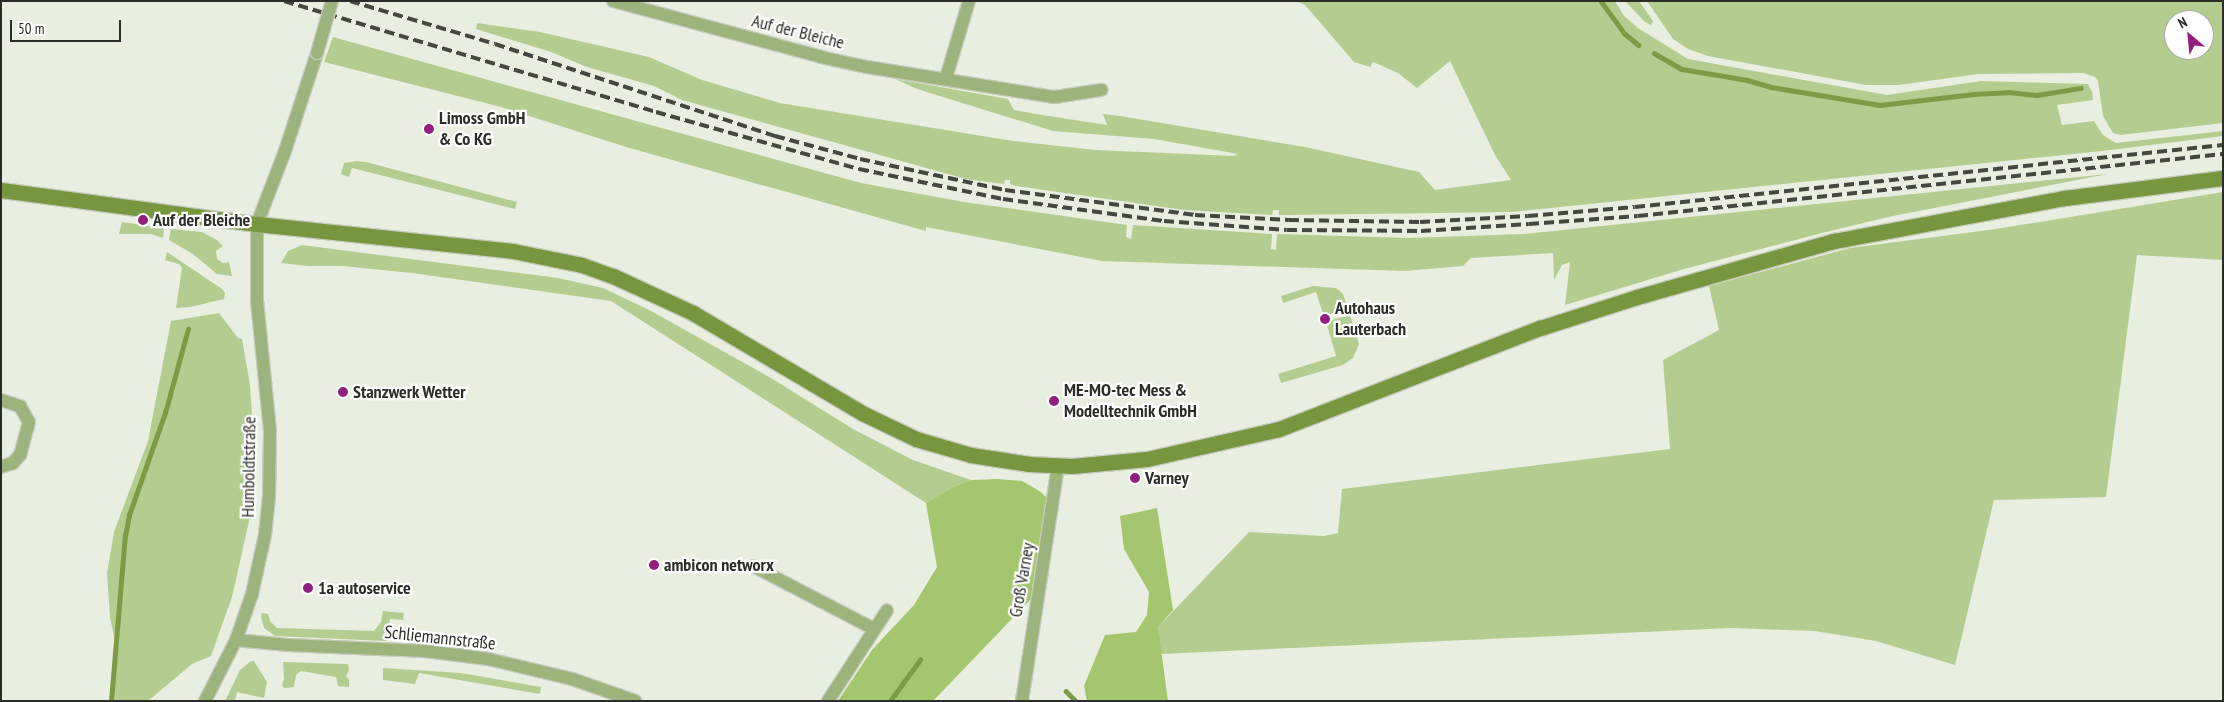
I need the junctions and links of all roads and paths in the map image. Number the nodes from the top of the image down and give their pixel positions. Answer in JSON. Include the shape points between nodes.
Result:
{"nodes":[{"id":1,"x":332,"y":1,"type":"edge"},
{"id":2,"x":614,"y":1,"type":"edge"},
{"id":3,"x":969,"y":1,"type":"edge"},
{"id":4,"x":946,"y":78,"type":"junction"},
{"id":5,"x":1100,"y":90,"type":"dead end"},
{"id":6,"x":2223,"y":178,"type":"edge"},
{"id":7,"x":1,"y":190,"type":"edge"},
{"id":8,"x":257,"y":224,"type":"junction"},
{"id":9,"x":1,"y":400,"type":"edge"},
{"id":10,"x":1058,"y":466,"type":"junction"},
{"id":11,"x":1,"y":467,"type":"edge"},
{"id":12,"x":753,"y":566,"type":"dead end"},
{"id":13,"x":887,"y":610,"type":"dead end"},
{"id":14,"x":874,"y":629,"type":"junction"},
{"id":15,"x":236,"y":640,"type":"junction"},
{"id":16,"x":607,"y":696,"type":"edge"},
{"id":17,"x":205,"y":701,"type":"edge"},
{"id":18,"x":635,"y":701,"type":"edge"},
{"id":19,"x":828,"y":701,"type":"edge"},
{"id":20,"x":1022,"y":701,"type":"edge"}],
"edges":[{"from":1,"to":8,"type":"street","bridge":true,"via":[[285,151]]},
{"from":2,"to":4,"type":"street","name":"Auf der Bleiche","via":[[825,58]]},
{"from":3,"to":4,"type":"street"},
{"from":4,"to":5,"type":"street","name":"Auf der Bleiche","via":[[1055,97]]},
{"from":6,"to":10,"type":"main road","via":[[2064,198],[1834,241],[1540,328],[1279,429],[1147,459]]},
{"from":7,"to":8,"type":"main road"},
{"from":8,"to":10,"type":"main road","via":[[504,250],[582,265],[693,313],[862,413],[916,439],[971,456]]},
{"from":8,"to":15,"type":"street","name":"Humboldtstraße","via":[[256,301],[270,431],[269,496],[265,535],[252,594]]},
{"from":9,"to":11,"type":"street","via":[[20,406],[29,422],[20,455],[13,463]]},
{"from":10,"to":20,"type":"street","name":"Groß Varney"},
{"from":12,"to":14,"type":"street"},
{"from":13,"to":14,"type":"street"},
{"from":14,"to":19,"type":"street"},
{"from":15,"to":16,"type":"street","name":"Schliemannstraße","via":[[457,655],[538,670]]},
{"from":15,"to":17,"type":"street","name":"Humboldtstraße"},
{"from":16,"to":18,"type":"street","name":"Schliemannstraße"}]}
